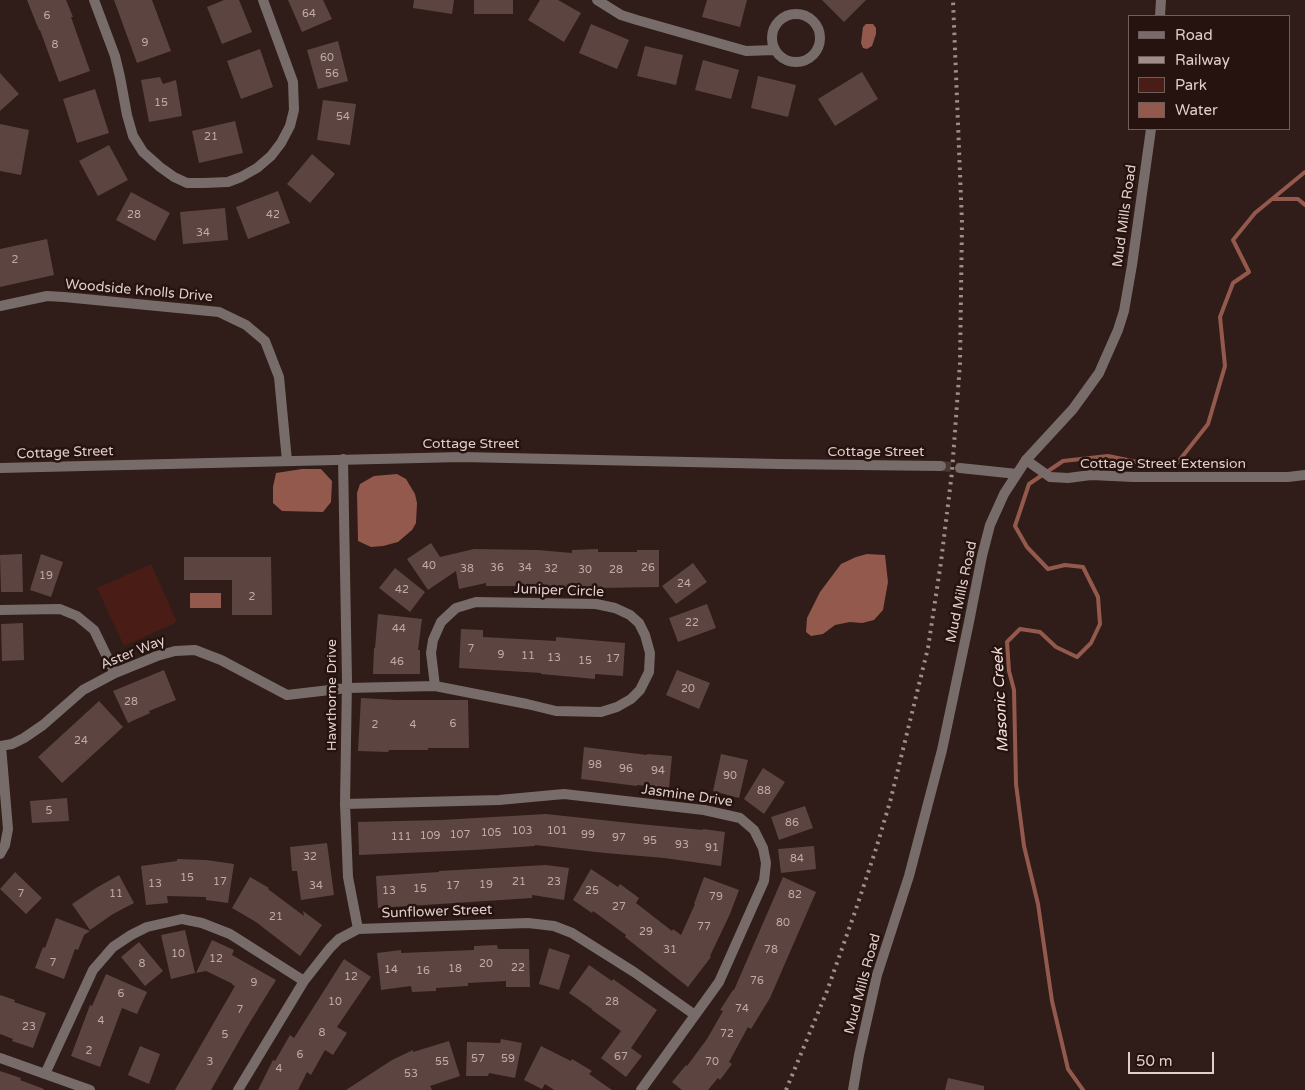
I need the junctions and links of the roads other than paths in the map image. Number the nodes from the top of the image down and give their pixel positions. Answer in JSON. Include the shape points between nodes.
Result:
{"nodes":[{"id":1,"x":94,"y":0,"type":"edge"},
{"id":2,"x":263,"y":0,"type":"edge"},
{"id":3,"x":597,"y":0,"type":"edge"},
{"id":4,"x":1160,"y":0,"type":"edge"},
{"id":5,"x":1160,"y":15,"type":"edge"},
{"id":6,"x":774,"y":50,"type":"junction"},
{"id":7,"x":1152,"y":130,"type":"edge"},
{"id":8,"x":0,"y":306,"type":"edge"},
{"id":9,"x":343,"y":459,"type":"junction"},
{"id":10,"x":1026,"y":460,"type":"junction"},
{"id":11,"x":287,"y":461,"type":"junction"},
{"id":12,"x":942,"y":466,"type":"tunnel mouth"},
{"id":13,"x":0,"y":468,"type":"edge"},
{"id":14,"x":960,"y":468,"type":"tunnel mouth"},
{"id":15,"x":1017,"y":474,"type":"junction"},
{"id":16,"x":1305,"y":475,"type":"edge"},
{"id":17,"x":0,"y":610,"type":"edge"},
{"id":18,"x":115,"y":673,"type":"junction"},
{"id":19,"x":435,"y":686,"type":"junction"},
{"id":20,"x":347,"y":688,"type":"junction"},
{"id":21,"x":0,"y":746,"type":"edge"},
{"id":22,"x":345,"y":804,"type":"junction"},
{"id":23,"x":0,"y":854,"type":"edge"},
{"id":24,"x":358,"y":929,"type":"junction"},
{"id":25,"x":304,"y":981,"type":"junction"},
{"id":26,"x":695,"y":1015,"type":"junction"},
{"id":27,"x":0,"y":1058,"type":"edge"},
{"id":28,"x":45,"y":1074,"type":"junction"},
{"id":29,"x":90,"y":1090,"type":"edge"},
{"id":30,"x":238,"y":1090,"type":"edge"},
{"id":31,"x":642,"y":1090,"type":"edge"},
{"id":32,"x":853,"y":1090,"type":"edge"}],
"edges":[{"from":1,"to":2,"type":"street","via":[[115,56],[133,136],[143,152],[167,172],[187,183],[228,182],[241,177],[271,156],[290,126],[294,110],[293,82]]},
{"from":3,"to":6,"type":"street","via":[[621,14],[746,51]]},
{"from":4,"to":5,"type":"street"},
{"from":6,"to":6,"type":"street","via":[[774,27],[785,16],[801,14],[814,22],[820,37],[819,45],[810,58],[794,62]]},
{"from":7,"to":10,"type":"street","name":"Mud Mills Road","via":[[1132,265],[1118,330],[1099,373],[1073,409]]},
{"from":8,"to":11,"type":"street","name":"Woodside Knolls Drive","via":[[47,296],[64,297],[219,312],[246,325],[266,341],[279,377]]},
{"from":9,"to":11,"type":"street","name":"Cottage Street"},
{"from":9,"to":12,"type":"street","name":"Cottage Street","via":[[462,457]]},
{"from":9,"to":20,"type":"street","name":"Hawthorne Drive"},
{"from":10,"to":15,"type":"street","name":"Mud Mills Road"},
{"from":10,"to":16,"type":"street","name":"Cottage Street Extension","via":[[1050,476],[1068,478],[1091,475]]},
{"from":11,"to":13,"type":"street","name":"Cottage Street"},
{"from":14,"to":15,"type":"street"},
{"from":15,"to":32,"type":"street","name":"Mud Mills Road","via":[[990,525],[942,750],[909,876],[877,976]]},
{"from":17,"to":18,"type":"street","via":[[60,609],[77,616],[94,630]]},
{"from":18,"to":20,"type":"street","name":"Aster Way","via":[[175,650],[195,650],[287,695]]},
{"from":18,"to":21,"type":"street","name":"Aster Way","via":[[83,690],[24,738]]},
{"from":19,"to":19,"type":"street","name":"Juniper Circle","via":[[431,653],[441,622],[456,608],[476,602],[596,604],[615,608],[639,623],[650,653],[649,672],[640,690],[618,707],[601,712],[556,711]]},
{"from":19,"to":20,"type":"street","name":"Juniper Circle"},
{"from":20,"to":22,"type":"street","name":"Hawthorne Drive"},
{"from":21,"to":23,"type":"street","via":[[8,829]]},
{"from":22,"to":24,"type":"street","name":"Hawthorne Drive","via":[[348,877]]},
{"from":22,"to":26,"type":"street","name":"Jasmine Drive","via":[[499,800],[564,794],[704,810],[740,818],[754,830],[763,848],[766,863],[764,881],[719,982]]},
{"from":24,"to":25,"type":"street","name":"Sunflower Street","via":[[339,938]]},
{"from":24,"to":26,"type":"street","name":"Sunflower Street","via":[[528,923],[554,926],[572,932]]},
{"from":25,"to":28,"type":"street","via":[[230,934],[202,923],[182,919],[147,927],[113,947],[93,970]]},
{"from":25,"to":30,"type":"street","name":"Sunflower Street"},
{"from":26,"to":31,"type":"street","name":"Jasmine Drive"},
{"from":27,"to":28,"type":"street"},
{"from":28,"to":29,"type":"street"}]}
